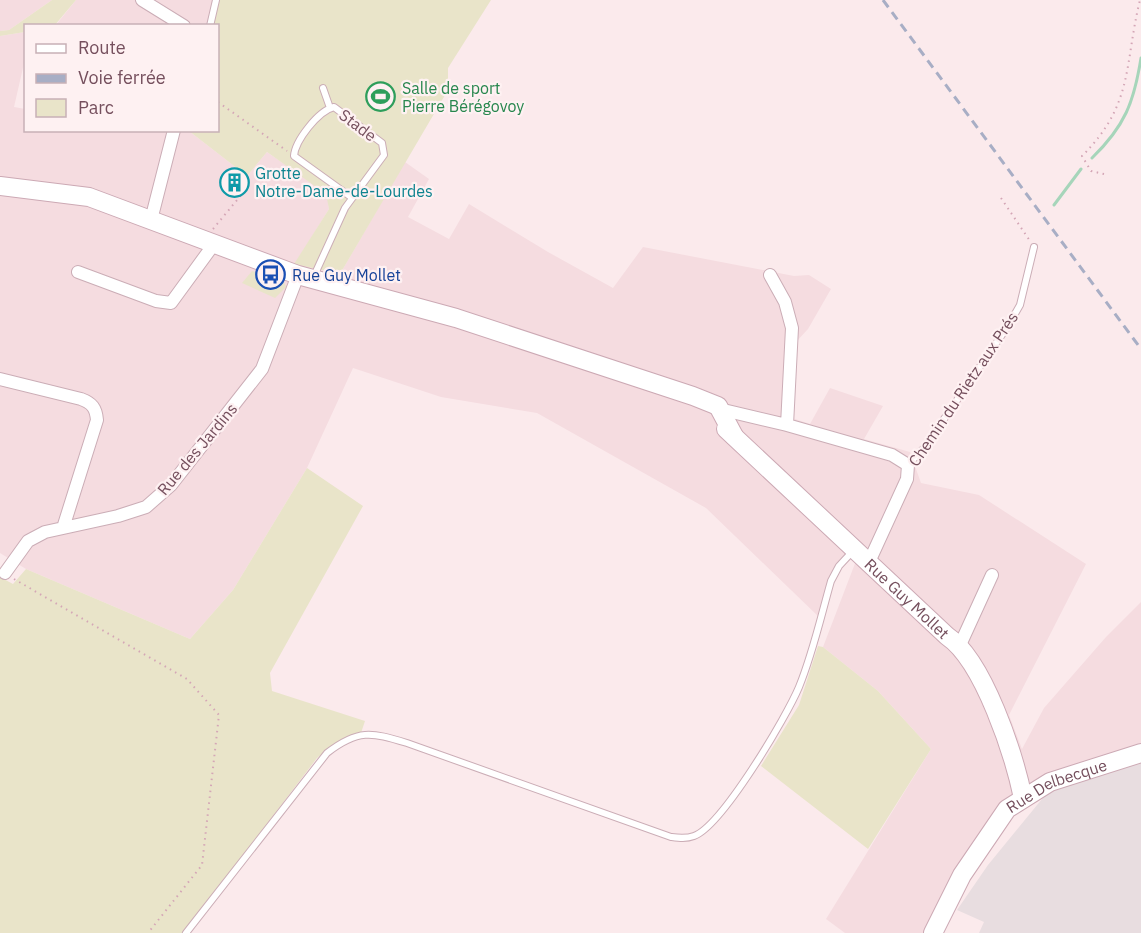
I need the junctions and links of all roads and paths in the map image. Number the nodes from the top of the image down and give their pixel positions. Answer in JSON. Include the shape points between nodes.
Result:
{"nodes":[{"id":1,"x":142,"y":0,"type":"edge"},
{"id":2,"x":216,"y":0,"type":"edge"},
{"id":3,"x":1140,"y":0,"type":"edge"},
{"id":4,"x":181,"y":24,"type":"edge"},
{"id":5,"x":210,"y":24,"type":"edge"},
{"id":6,"x":324,"y":88,"type":"dead end"},
{"id":7,"x":219,"y":103,"type":"edge"},
{"id":8,"x":330,"y":108,"type":"junction"},
{"id":9,"x":173,"y":132,"type":"edge"},
{"id":10,"x":294,"y":156,"type":"junction"},
{"id":11,"x":1104,"y":174,"type":"dead end"},
{"id":12,"x":0,"y":186,"type":"edge"},
{"id":13,"x":242,"y":194,"type":"dead end"},
{"id":14,"x":351,"y":197,"type":"junction"},
{"id":15,"x":1001,"y":198,"type":"dead end"},
{"id":16,"x":151,"y":220,"type":"junction"},
{"id":17,"x":209,"y":242,"type":"junction"},
{"id":18,"x":1034,"y":247,"type":"joint"},
{"id":19,"x":78,"y":272,"type":"dead end"},
{"id":20,"x":770,"y":275,"type":"dead end"},
{"id":21,"x":306,"y":277,"type":"junction"},
{"id":22,"x":0,"y":379,"type":"edge"},
{"id":23,"x":713,"y":409,"type":"junction"},
{"id":24,"x":787,"y":425,"type":"junction"},
{"id":25,"x":908,"y":465,"type":"junction"},
{"id":26,"x":63,"y":528,"type":"junction"},
{"id":27,"x":855,"y":549,"type":"junction"},
{"id":28,"x":869,"y":562,"type":"junction"},
{"id":29,"x":5,"y":573,"type":"joint"},
{"id":30,"x":992,"y":575,"type":"dead end"},
{"id":31,"x":960,"y":645,"type":"junction"},
{"id":32,"x":1141,"y":753,"type":"edge"},
{"id":33,"x":1023,"y":798,"type":"junction"},
{"id":34,"x":148,"y":933,"type":"edge"},
{"id":35,"x":186,"y":933,"type":"edge"},
{"id":36,"x":933,"y":933,"type":"edge"}],
"edges":[{"from":1,"to":4,"type":"street"},
{"from":2,"to":5,"type":"lane"},
{"from":3,"to":11,"type":"path","via":[[1119,105],[1109,126],[1082,156],[1091,171]]},
{"from":6,"to":8,"type":"lane"},
{"from":7,"to":10,"type":"path"},
{"from":8,"to":10,"type":"lane","name":"Stade","via":[[325,109],[295,148]]},
{"from":8,"to":14,"type":"lane","name":"Stade","via":[[334,107],[382,143],[384,155]]},
{"from":9,"to":16,"type":"street"},
{"from":10,"to":14,"type":"lane"},
{"from":12,"to":16,"type":"street","name":"Rue Guy Mollet","via":[[89,197]]},
{"from":13,"to":17,"type":"path"},
{"from":14,"to":21,"type":"lane","name":"Stade"},
{"from":15,"to":18,"type":"path"},
{"from":16,"to":17,"type":"street","name":"Rue Guy Mollet"},
{"from":17,"to":19,"type":"street","via":[[171,303]]},
{"from":17,"to":21,"type":"street","name":"Rue Guy Mollet"},
{"from":18,"to":25,"type":"lane","name":"Chemin du Rietz aux Prés","via":[[1020,305],[1008,326],[924,448]]},
{"from":20,"to":24,"type":"street","via":[[785,302],[792,328]]},
{"from":21,"to":23,"type":"street","name":"Rue Guy Mollet","via":[[456,318],[693,396]]},
{"from":21,"to":26,"type":"street","name":"Rue des Jardins","via":[[262,369],[171,485],[146,507]]},
{"from":22,"to":26,"type":"street","via":[[81,399],[91,403],[97,412]]},
{"from":23,"to":24,"type":"street","name":"Rue Guy Mollet"},
{"from":23,"to":27,"type":"street","name":"Rue Guy Mollet","via":[[734,436]]},
{"from":24,"to":25,"type":"street","name":"Rue Guy Mollet","via":[[892,455]]},
{"from":25,"to":28,"type":"street","name":"Chemin du Rietz aux Prés","via":[[907,479]]},
{"from":26,"to":29,"type":"street","name":"Rue des Jardins","via":[[28,541]]},
{"from":27,"to":28,"type":"street","name":"Rue Guy Mollet"},
{"from":27,"to":35,"type":"lane","via":[[831,581],[799,688],[753,768],[721,811],[695,836],[671,837],[407,743],[366,733],[347,739],[327,753]]},
{"from":28,"to":31,"type":"street","name":"Rue Guy Mollet"},
{"from":29,"to":34,"type":"path","via":[[188,679],[219,715],[202,865]]},
{"from":30,"to":31,"type":"street"},
{"from":31,"to":33,"type":"street","name":"Rue Guy Mollet","via":[[980,675],[1017,768]]},
{"from":32,"to":33,"type":"street","name":"Rue Delbecque","via":[[1072,773]]},
{"from":33,"to":36,"type":"street","name":"Rue Delbecque","via":[[1007,809],[962,875]]}]}
